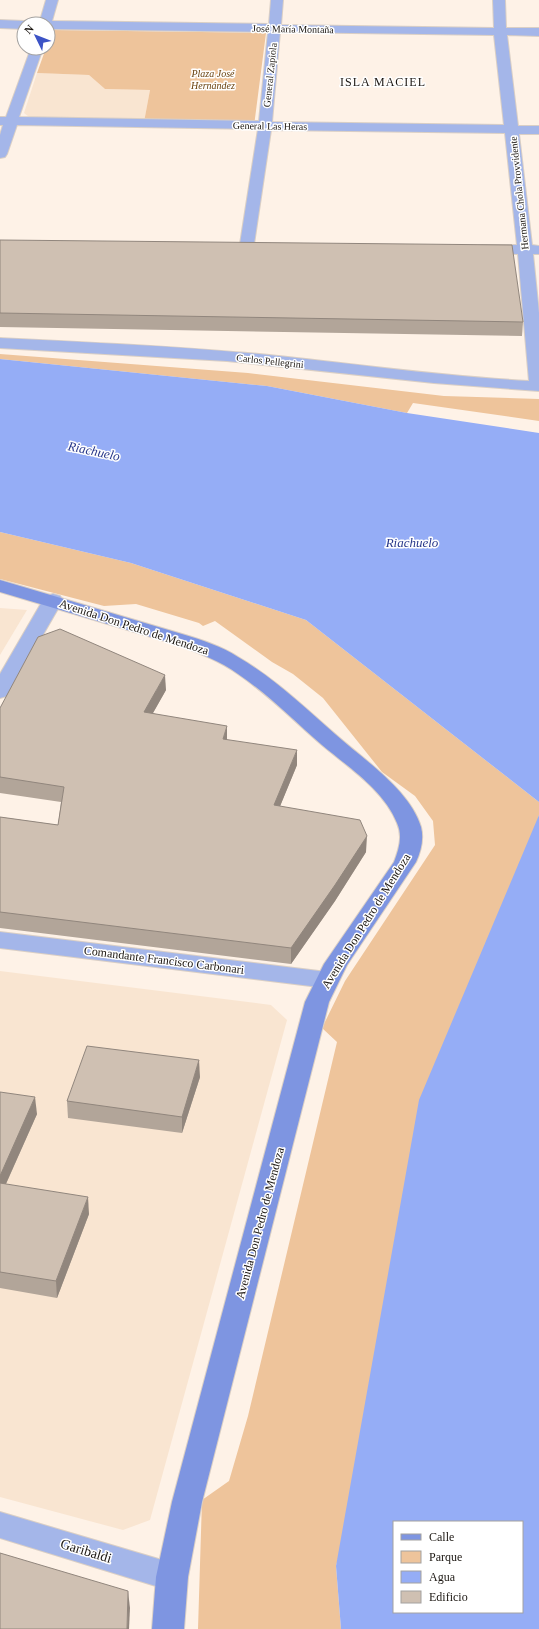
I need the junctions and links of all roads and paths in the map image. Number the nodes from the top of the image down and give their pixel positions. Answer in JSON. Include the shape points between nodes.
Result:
{"nodes":[{"id":1,"x":52,"y":0,"type":"edge"},
{"id":2,"x":277,"y":0,"type":"edge"},
{"id":3,"x":499,"y":0,"type":"edge"},
{"id":4,"x":49,"y":16,"type":"edge"},
{"id":5,"x":0,"y":24,"type":"edge"},
{"id":6,"x":16,"y":24,"type":"edge"},
{"id":7,"x":56,"y":24,"type":"edge"},
{"id":8,"x":275,"y":29,"type":"junction"},
{"id":9,"x":500,"y":31,"type":"junction"},
{"id":10,"x":539,"y":32,"type":"edge"},
{"id":11,"x":34,"y":56,"type":"edge"},
{"id":12,"x":6,"y":121,"type":"edge"},
{"id":13,"x":265,"y":126,"type":"junction"},
{"id":14,"x":512,"y":130,"type":"junction"},
{"id":15,"x":539,"y":130,"type":"edge"},
{"id":16,"x":0,"y":154,"type":"edge"},
{"id":17,"x":231,"y":244,"type":"edge"},
{"id":18,"x":247,"y":244,"type":"junction"},
{"id":19,"x":263,"y":245,"type":"edge"},
{"id":20,"x":470,"y":248,"type":"edge"},
{"id":21,"x":532,"y":250,"type":"edge"},
{"id":22,"x":0,"y":343,"type":"edge"},
{"id":23,"x":539,"y":386,"type":"edge"},
{"id":24,"x":0,"y":586,"type":"edge"},
{"id":25,"x":52,"y":600,"type":"junction"},
{"id":26,"x":0,"y":692,"type":"edge"},
{"id":27,"x":0,"y":940,"type":"edge"},
{"id":28,"x":327,"y":980,"type":"junction"},
{"id":29,"x":0,"y":1525,"type":"edge"},
{"id":30,"x":172,"y":1577,"type":"junction"},
{"id":31,"x":168,"y":1629,"type":"edge"}],
"edges":[{"from":1,"to":4,"type":"street"},
{"from":2,"to":8,"type":"street","name":"General Zapiola"},
{"from":3,"to":9,"type":"street","name":"Hermana Chola Provvidente"},
{"from":5,"to":6,"type":"street"},
{"from":7,"to":8,"type":"street","name":"José María Montaña"},
{"from":8,"to":9,"type":"street","name":"José María Montaña"},
{"from":8,"to":13,"type":"street","name":"General Zapiola"},
{"from":9,"to":10,"type":"street","name":"José María Montaña"},
{"from":9,"to":14,"type":"street","name":"Hermana Chola Provvidente"},
{"from":11,"to":12,"type":"street"},
{"from":12,"to":13,"type":"street","name":"General Las Heras"},
{"from":12,"to":16,"type":"street"},
{"from":13,"to":14,"type":"street","name":"General Las Heras"},
{"from":13,"to":18,"type":"street","name":"General Zapiola"},
{"from":14,"to":15,"type":"street","name":"General Las Heras"},
{"from":14,"to":21,"type":"street","name":"Hermana Chola Provvidente"},
{"from":17,"to":18,"type":"street"},
{"from":18,"to":19,"type":"street"},
{"from":20,"to":21,"type":"street"},
{"from":21,"to":23,"type":"street","name":"Hermana Chola Provvidente"},
{"from":22,"to":23,"type":"street","name":"Carlos Pellegrini","via":[[208,355],[488,384]]},
{"from":24,"to":25,"type":"main road","name":"Avenida Don Pedro de Mendoza"},
{"from":25,"to":26,"type":"street"},
{"from":25,"to":28,"type":"main road","name":"Avenida Don Pedro de Mendoza","via":[[190,643],[238,665],[280,697],[378,782],[403,811],[411,829],[410,851]]},
{"from":27,"to":28,"type":"street","name":"Comandante Francisco Carbonari"},
{"from":28,"to":30,"type":"main road","name":"Avenida Don Pedro de Mendoza","via":[[317,1002],[187,1502]]},
{"from":29,"to":30,"type":"street","name":"Garibaldi"},
{"from":30,"to":31,"type":"main road","name":"Avenida Don Pedro de Mendoza"}]}
